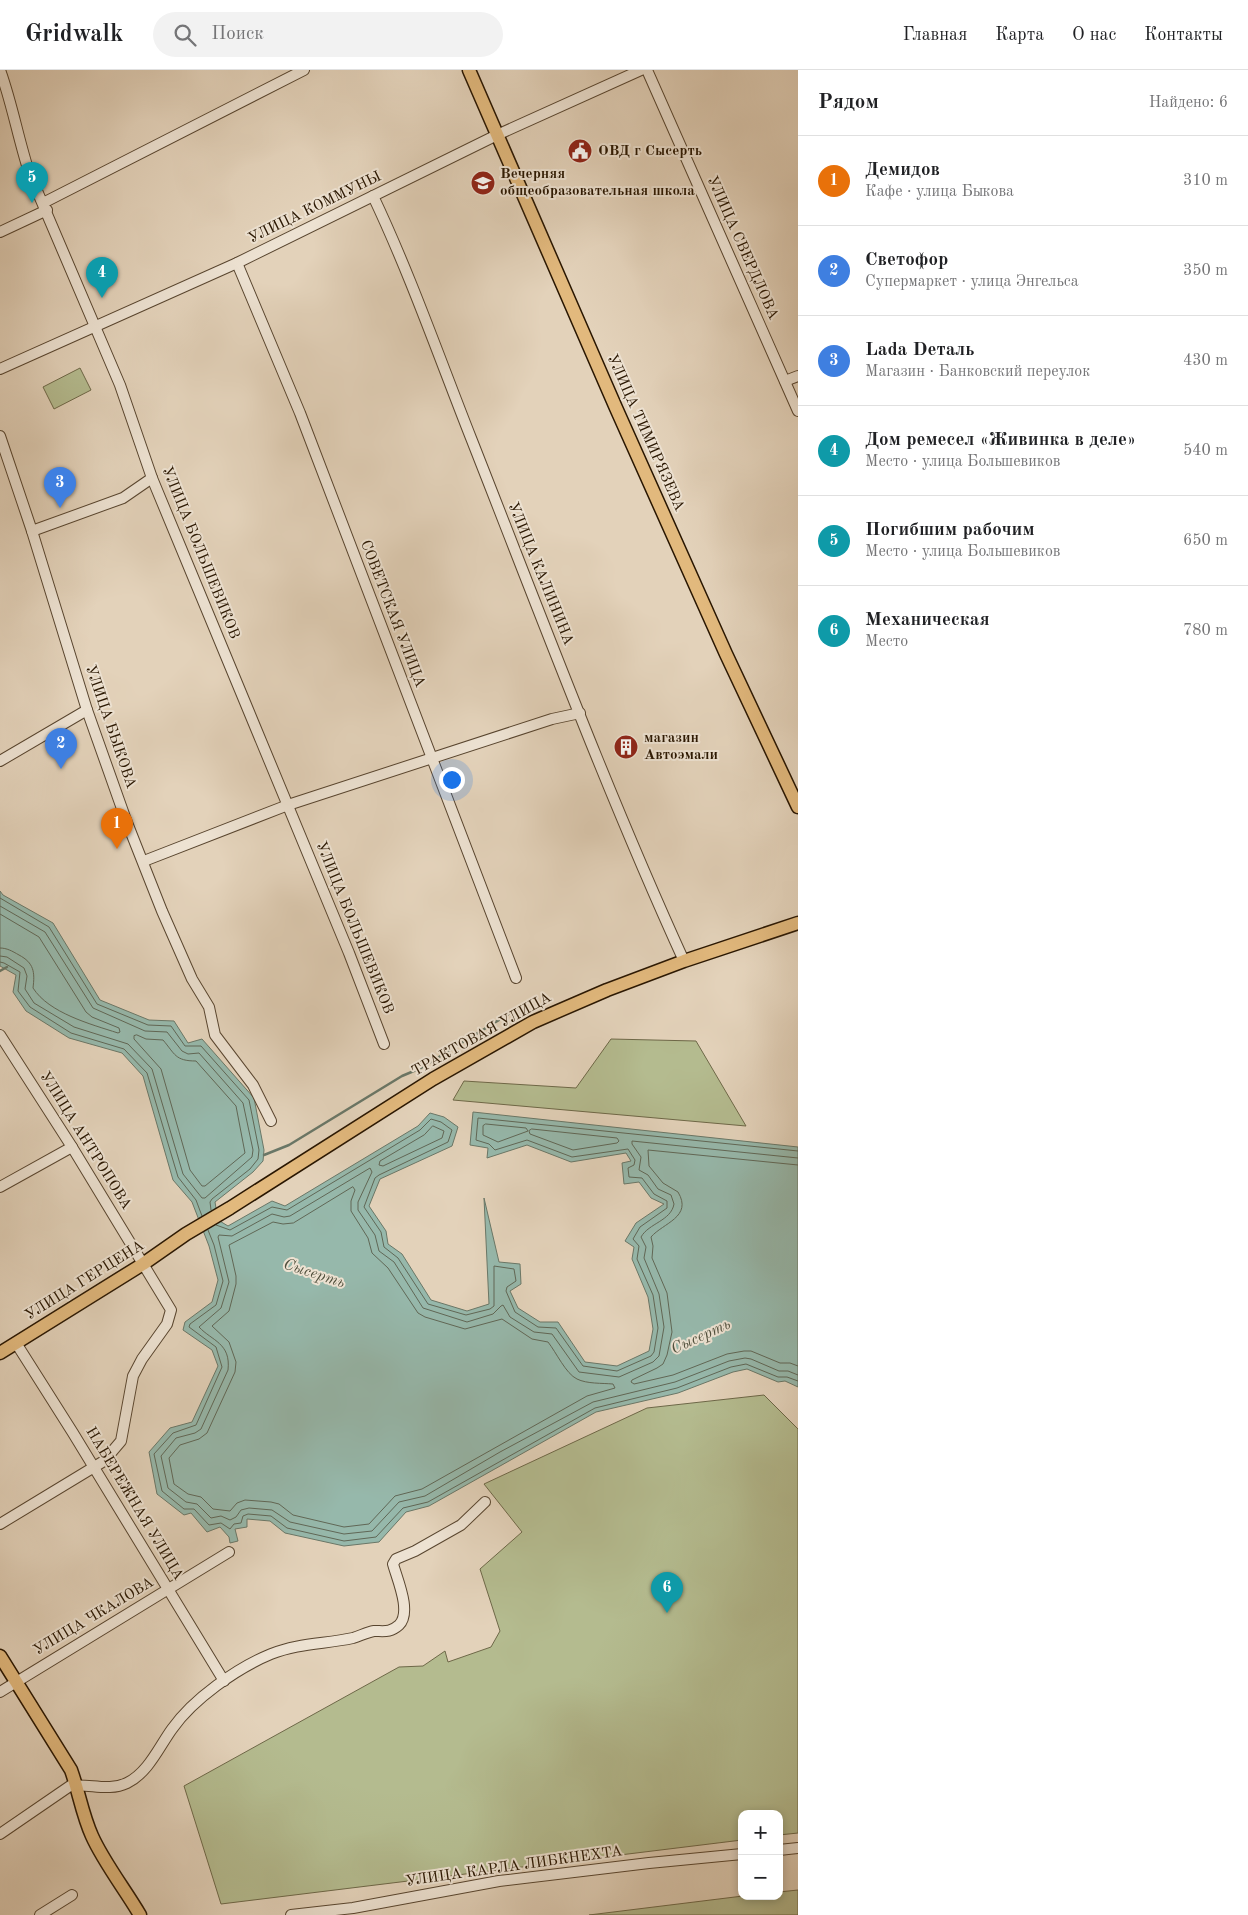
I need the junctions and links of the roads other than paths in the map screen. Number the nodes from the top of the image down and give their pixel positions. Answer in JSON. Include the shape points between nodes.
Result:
{"nodes":[{"id":1,"x":0,"y":70,"type":"edge"},
{"id":2,"x":304,"y":70,"type":"edge"},
{"id":3,"x":468,"y":70,"type":"edge"},
{"id":4,"x":641,"y":70,"type":"edge"},
{"id":5,"x":648,"y":70,"type":"edge"},
{"id":6,"x":497,"y":135,"type":"junction"},
{"id":7,"x":372,"y":196,"type":"junction"},
{"id":8,"x":45,"y":206,"type":"junction"},
{"id":9,"x":0,"y":232,"type":"edge"},
{"id":10,"x":237,"y":263,"type":"junction"},
{"id":11,"x":94,"y":327,"type":"junction"},
{"id":12,"x":0,"y":369,"type":"edge"},
{"id":13,"x":798,"y":376,"type":"edge"},
{"id":14,"x":785,"y":381,"type":"junction"},
{"id":15,"x":798,"y":411,"type":"edge"},
{"id":16,"x":0,"y":436,"type":"edge"},
{"id":17,"x":152,"y":478,"type":"junction"},
{"id":18,"x":32,"y":531,"type":"junction"},
{"id":19,"x":87,"y":710,"type":"junction"},
{"id":20,"x":580,"y":713,"type":"junction"},
{"id":21,"x":431,"y":758,"type":"junction"},
{"id":22,"x":0,"y":760,"type":"edge"},
{"id":23,"x":288,"y":805,"type":"junction"},
{"id":24,"x":798,"y":807,"type":"edge"},
{"id":25,"x":144,"y":861,"type":"junction"},
{"id":26,"x":798,"y":923,"type":"edge"},
{"id":27,"x":684,"y":961,"type":"junction"},
{"id":28,"x":516,"y":978,"type":"dead end"},
{"id":29,"x":0,"y":1036,"type":"edge"},
{"id":30,"x":384,"y":1044,"type":"dead end"},
{"id":31,"x":271,"y":1121,"type":"dead end"},
{"id":32,"x":72,"y":1147,"type":"junction"},
{"id":33,"x":0,"y":1187,"type":"edge"},
{"id":34,"x":186,"y":1234,"type":"joint"},
{"id":35,"x":143,"y":1264,"type":"junction"},
{"id":36,"x":16,"y":1343,"type":"junction"},
{"id":37,"x":0,"y":1353,"type":"edge"},
{"id":38,"x":94,"y":1467,"type":"junction"},
{"id":39,"x":485,"y":1502,"type":"dead end"},
{"id":40,"x":0,"y":1524,"type":"edge"},
{"id":41,"x":229,"y":1552,"type":"dead end"},
{"id":42,"x":168,"y":1590,"type":"junction"},
{"id":43,"x":0,"y":1656,"type":"edge"},
{"id":44,"x":224,"y":1681,"type":"junction"},
{"id":45,"x":16,"y":1682,"type":"junction"},
{"id":46,"x":0,"y":1692,"type":"edge"},
{"id":47,"x":76,"y":1785,"type":"junction"},
{"id":48,"x":0,"y":1834,"type":"edge"},
{"id":49,"x":798,"y":1848,"type":"edge"},
{"id":50,"x":783,"y":1850,"type":"edge"},
{"id":51,"x":738,"y":1854,"type":"edge"},
{"id":52,"x":72,"y":1895,"type":"dead end"},
{"id":53,"x":40,"y":1915,"type":"edge"},
{"id":54,"x":140,"y":1915,"type":"edge"},
{"id":55,"x":291,"y":1915,"type":"edge"}],
"edges":[{"from":1,"to":8,"type":"street","name":"УЛИЦА БОЛЬШЕВИКОВ","via":[[19,143]]},
{"from":2,"to":8,"type":"street"},
{"from":3,"to":6,"type":"main road","name":"УЛИЦА ТИМИРЯЗЕВА"},
{"from":4,"to":6,"type":"street","name":"УЛИЦА КОММУНЫ"},
{"from":5,"to":14,"type":"street","name":"УЛИЦА СВЕРДЛОВА"},
{"from":6,"to":7,"type":"street","name":"УЛИЦА КОММУНЫ"},
{"from":6,"to":24,"type":"main road","name":"УЛИЦА ТИМИРЯЗЕВА","via":[[726,654]]},
{"from":7,"to":10,"type":"street","name":"УЛИЦА КОММУНЫ"},
{"from":7,"to":20,"type":"street","name":"УЛИЦА КАЛИНИНА","via":[[408,273]]},
{"from":8,"to":9,"type":"street"},
{"from":8,"to":11,"type":"street","name":"УЛИЦА БОЛЬШЕВИКОВ"},
{"from":10,"to":11,"type":"street","name":"УЛИЦА КОММУНЫ"},
{"from":10,"to":21,"type":"street","name":"СОВЕТСКАЯ УЛИЦА","via":[[300,413]]},
{"from":11,"to":12,"type":"street","name":"УЛИЦА КОММУНЫ"},
{"from":11,"to":17,"type":"street","name":"УЛИЦА БОЛЬШЕВИКОВ","via":[[120,385]]},
{"from":13,"to":14,"type":"street"},
{"from":14,"to":15,"type":"street","name":"УЛИЦА СВЕРДЛОВА"},
{"from":16,"to":18,"type":"street","name":"УЛИЦА БЫКОВА"},
{"from":17,"to":18,"type":"street","via":[[123,498]]},
{"from":17,"to":23,"type":"street","name":"УЛИЦА БОЛЬШЕВИКОВ"},
{"from":18,"to":19,"type":"street","name":"УЛИЦА БЫКОВА"},
{"from":19,"to":22,"type":"street"},
{"from":19,"to":25,"type":"street","name":"УЛИЦА БЫКОВА"},
{"from":20,"to":21,"type":"street"},
{"from":20,"to":27,"type":"street","name":"УЛИЦА КАЛИНИНА"},
{"from":21,"to":23,"type":"street"},
{"from":21,"to":28,"type":"street","name":"СОВЕТСКАЯ УЛИЦА"},
{"from":23,"to":25,"type":"street"},
{"from":23,"to":30,"type":"street","name":"УЛИЦА БОЛЬШЕВИКОВ"},
{"from":25,"to":31,"type":"street","name":"УЛИЦА БЫКОВА","via":[[162,911],[209,1008],[214,1034],[253,1085]]},
{"from":26,"to":27,"type":"main road","name":"ТРАКТОВАЯ УЛИЦА"},
{"from":27,"to":34,"type":"main road","name":"ТРАКТОВАЯ УЛИЦА","via":[[533,1022],[432,1079]]},
{"from":29,"to":32,"type":"street","name":"УЛИЦА АНТРОПОВА"},
{"from":32,"to":33,"type":"street"},
{"from":32,"to":35,"type":"street","name":"УЛИЦА АНТРОПОВА"},
{"from":34,"to":35,"type":"main road","name":"УЛИЦА ГЕРЦЕНА"},
{"from":35,"to":36,"type":"main road","name":"УЛИЦА ГЕРЦЕНА"},
{"from":35,"to":38,"type":"street","name":"УЛИЦА АНТРОПОВА","via":[[171,1310],[167,1324],[132,1376],[121,1441],[104,1461]]},
{"from":36,"to":37,"type":"main road","name":"УЛИЦА ГЕРЦЕНА"},
{"from":36,"to":38,"type":"street","name":"НАБЕРЕЖНАЯ УЛИЦА"},
{"from":38,"to":40,"type":"street"},
{"from":38,"to":42,"type":"street","name":"НАБЕРЕЖНАЯ УЛИЦА"},
{"from":39,"to":44,"type":"street","via":[[461,1525],[396,1559],[393,1564],[404,1611],[401,1624],[393,1630],[303,1644],[271,1654]]},
{"from":41,"to":42,"type":"street","name":"УЛИЦА ЧКАЛОВА"},
{"from":42,"to":44,"type":"street","name":"НАБЕРЕЖНАЯ УЛИЦА"},
{"from":42,"to":45,"type":"street","name":"УЛИЦА ЧКАЛОВА"},
{"from":43,"to":45,"type":"main road"},
{"from":44,"to":47,"type":"street","via":[[194,1705],[172,1729],[146,1768],[126,1783],[96,1788]]},
{"from":45,"to":46,"type":"street","name":"УЛИЦА ЧКАЛОВА"},
{"from":45,"to":47,"type":"main road"},
{"from":47,"to":48,"type":"street"},
{"from":47,"to":54,"type":"main road","via":[[93,1838]]},
{"from":49,"to":50,"type":"street"},
{"from":51,"to":55,"type":"street","name":"УЛИЦА КАРЛА ЛИБКНЕХТА","via":[[499,1881],[353,1908]]},
{"from":52,"to":53,"type":"street"}]}
